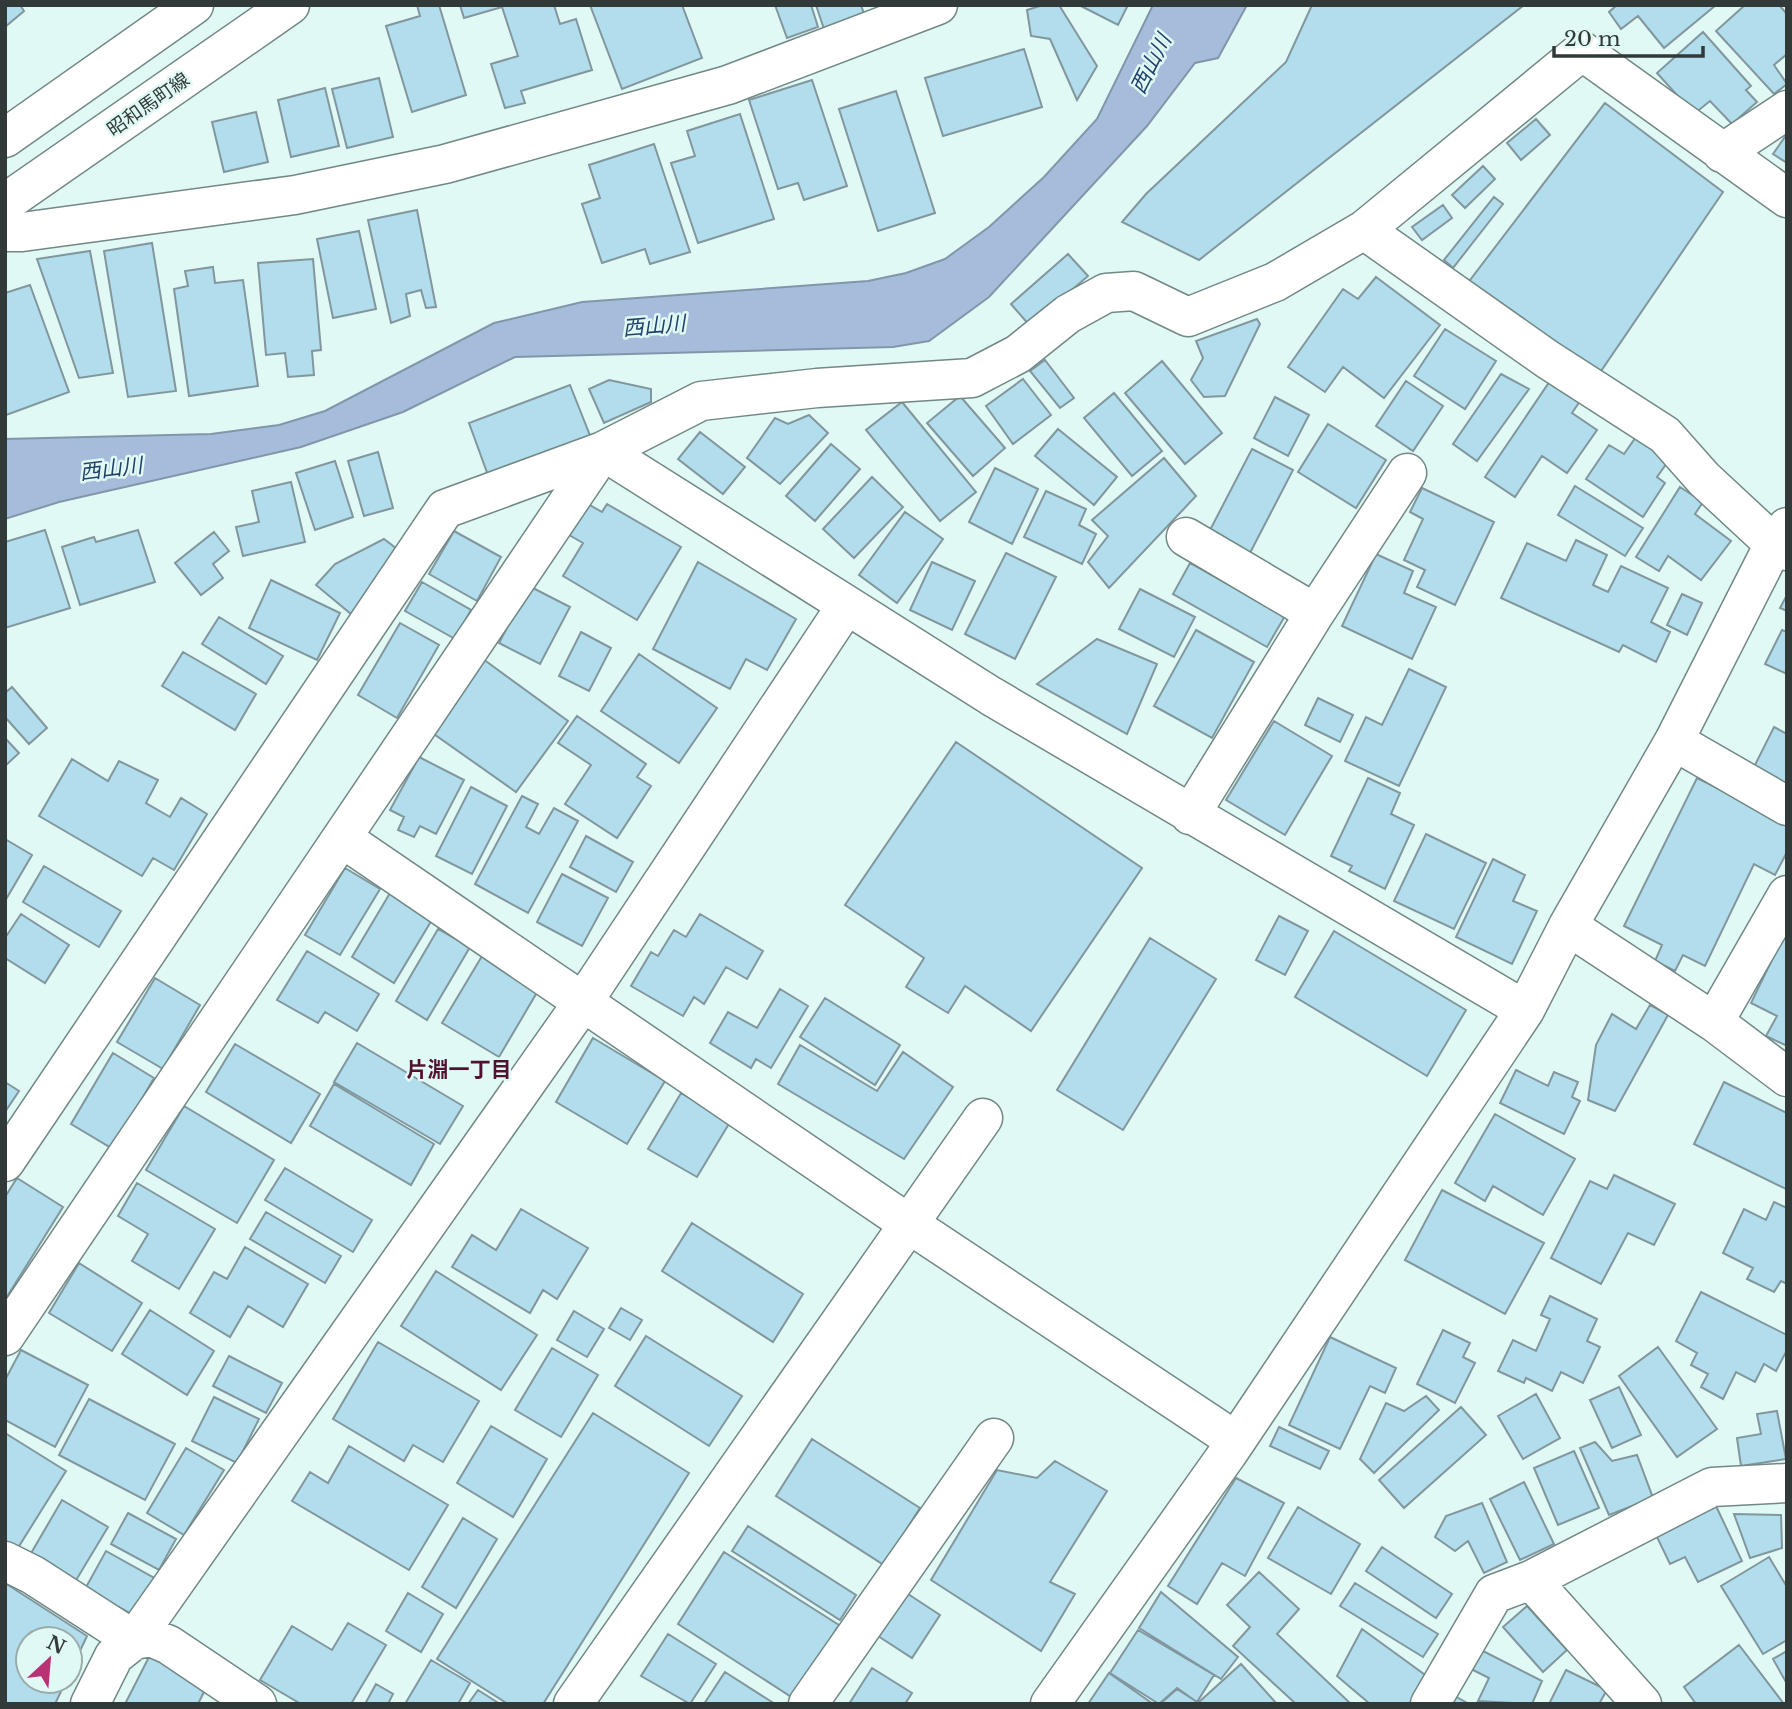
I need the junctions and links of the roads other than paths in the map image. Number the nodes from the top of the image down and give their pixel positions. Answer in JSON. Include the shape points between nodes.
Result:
{"nodes":[{"id":1,"x":194,"y":5,"type":"edge"},
{"id":2,"x":290,"y":5,"type":"edge"},
{"id":3,"x":938,"y":5,"type":"edge"},
{"id":4,"x":1787,"y":110,"type":"edge"},
{"id":5,"x":5,"y":138,"type":"edge"},
{"id":6,"x":1722,"y":153,"type":"junction"},
{"id":7,"x":1787,"y":198,"type":"edge"},
{"id":8,"x":5,"y":203,"type":"edge"},
{"id":9,"x":1364,"y":230,"type":"junction"},
{"id":10,"x":5,"y":232,"type":"edge"},
{"id":11,"x":603,"y":451,"type":"junction"},
{"id":12,"x":1407,"y":473,"type":"dead end"},
{"id":13,"x":1186,"y":537,"type":"dead end"},
{"id":14,"x":1783,"y":541,"type":"edge"},
{"id":15,"x":846,"y":606,"type":"junction"},
{"id":16,"x":1314,"y":613,"type":"junction"},
{"id":17,"x":1674,"y":741,"type":"junction"},
{"id":18,"x":1787,"y":806,"type":"edge"},
{"id":19,"x":1190,"y":816,"type":"junction"},
{"id":20,"x":342,"y":838,"type":"junction"},
{"id":21,"x":1787,"y":895,"type":"edge"},
{"id":22,"x":1567,"y":926,"type":"junction"},
{"id":23,"x":583,"y":1002,"type":"junction"},
{"id":24,"x":1525,"y":1010,"type":"junction"},
{"id":25,"x":1714,"y":1022,"type":"junction"},
{"id":26,"x":1787,"y":1077,"type":"edge"},
{"id":27,"x":983,"y":1118,"type":"dead end"},
{"id":28,"x":5,"y":1162,"type":"edge"},
{"id":29,"x":909,"y":1224,"type":"junction"},
{"id":30,"x":5,"y":1336,"type":"edge"},
{"id":31,"x":995,"y":1438,"type":"dead end"},
{"id":32,"x":1236,"y":1441,"type":"junction"},
{"id":33,"x":1787,"y":1483,"type":"edge"},
{"id":34,"x":5,"y":1561,"type":"edge"},
{"id":35,"x":1531,"y":1580,"type":"junction"},
{"id":36,"x":134,"y":1640,"type":"junction"},
{"id":37,"x":90,"y":1704,"type":"edge"},
{"id":38,"x":257,"y":1704,"type":"edge"},
{"id":39,"x":573,"y":1704,"type":"edge"},
{"id":40,"x":808,"y":1704,"type":"edge"},
{"id":41,"x":1049,"y":1704,"type":"edge"},
{"id":42,"x":1430,"y":1704,"type":"edge"},
{"id":43,"x":1642,"y":1704,"type":"edge"}],
"edges":[{"from":1,"to":5,"type":"street"},
{"from":2,"to":8,"type":"street","name":"昭和馬町線"},
{"from":3,"to":10,"type":"street","via":[[728,85],[445,164],[295,195]]},
{"from":4,"to":6,"type":"street"},
{"from":6,"to":7,"type":"street"},
{"from":6,"to":9,"type":"street","via":[[1583,51]]},
{"from":9,"to":11,"type":"street","via":[[1275,282],[1188,317],[1134,291],[1106,293],[1068,314],[1018,354],[972,377],[701,401]]},
{"from":9,"to":14,"type":"street","via":[[1547,359],[1665,435],[1704,479]]},
{"from":11,"to":15,"type":"street"},
{"from":11,"to":20,"type":"street"},
{"from":11,"to":28,"type":"street","via":[[445,509]]},
{"from":12,"to":16,"type":"street"},
{"from":13,"to":16,"type":"street"},
{"from":14,"to":17,"type":"street"},
{"from":15,"to":19,"type":"street"},
{"from":15,"to":23,"type":"street"},
{"from":16,"to":19,"type":"street"},
{"from":17,"to":18,"type":"street"},
{"from":17,"to":22,"type":"street"},
{"from":19,"to":24,"type":"street"},
{"from":20,"to":23,"type":"street"},
{"from":20,"to":30,"type":"street"},
{"from":21,"to":25,"type":"street"},
{"from":22,"to":24,"type":"street"},
{"from":22,"to":25,"type":"street"},
{"from":23,"to":29,"type":"street"},
{"from":23,"to":36,"type":"street"},
{"from":24,"to":32,"type":"street"},
{"from":25,"to":26,"type":"street"},
{"from":27,"to":29,"type":"street"},
{"from":29,"to":32,"type":"street"},
{"from":29,"to":39,"type":"street"},
{"from":31,"to":40,"type":"street"},
{"from":32,"to":41,"type":"street"},
{"from":33,"to":35,"type":"street","via":[[1712,1487]]},
{"from":34,"to":36,"type":"street"},
{"from":35,"to":42,"type":"street","via":[[1494,1594]]},
{"from":35,"to":43,"type":"street"},
{"from":36,"to":37,"type":"street","via":[[114,1656]]},
{"from":36,"to":38,"type":"street","via":[[151,1637],[169,1646]]}]}
